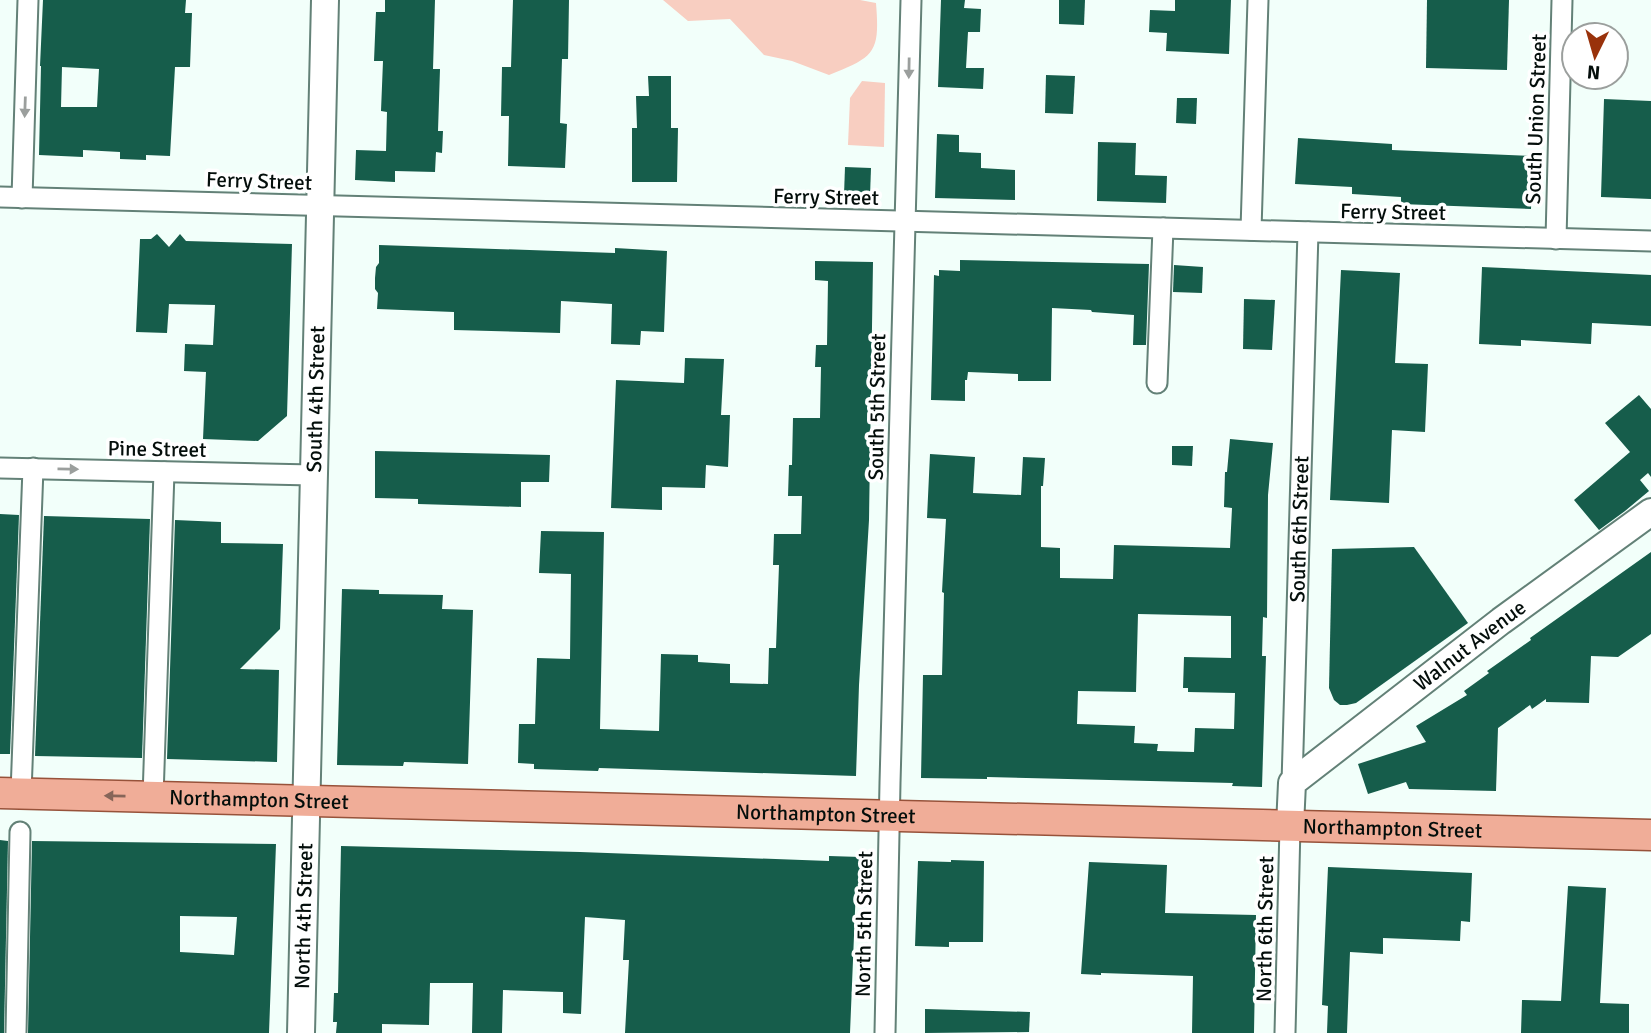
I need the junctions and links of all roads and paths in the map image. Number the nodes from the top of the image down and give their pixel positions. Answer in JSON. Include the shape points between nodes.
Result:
{"nodes":[{"id":1,"x":28,"y":0,"type":"edge"},
{"id":2,"x":325,"y":0,"type":"edge"},
{"id":3,"x":911,"y":0,"type":"edge"},
{"id":4,"x":1258,"y":0,"type":"edge"},
{"id":5,"x":1562,"y":0,"type":"edge"},
{"id":6,"x":0,"y":197,"type":"edge"},
{"id":7,"x":22,"y":198,"type":"junction"},
{"id":8,"x":319,"y":206,"type":"junction"},
{"id":9,"x":905,"y":221,"type":"junction"},
{"id":10,"x":1163,"y":228,"type":"junction"},
{"id":11,"x":1251,"y":230,"type":"junction"},
{"id":12,"x":1308,"y":232,"type":"junction"},
{"id":13,"x":1556,"y":239,"type":"junction"},
{"id":14,"x":1651,"y":241,"type":"edge"},
{"id":15,"x":1157,"y":383,"type":"dead end"},
{"id":16,"x":0,"y":468,"type":"edge"},
{"id":17,"x":33,"y":468,"type":"junction"},
{"id":18,"x":164,"y":472,"type":"junction"},
{"id":19,"x":313,"y":475,"type":"junction"},
{"id":20,"x":1651,"y":512,"type":"edge"},
{"id":21,"x":1292,"y":783,"type":"junction"},
{"id":22,"x":11,"y":793,"type":"edge"},
{"id":23,"x":153,"y":797,"type":"junction"},
{"id":24,"x":306,"y":800,"type":"junction"},
{"id":25,"x":889,"y":816,"type":"junction"},
{"id":26,"x":1290,"y":826,"type":"junction"},
{"id":27,"x":20,"y":832,"type":"dead end"},
{"id":28,"x":1651,"y":835,"type":"edge"},
{"id":29,"x":16,"y":1033,"type":"edge"},
{"id":30,"x":301,"y":1033,"type":"edge"},
{"id":31,"x":885,"y":1033,"type":"edge"},
{"id":32,"x":1285,"y":1033,"type":"edge"}],
"edges":[{"from":1,"to":7,"type":"street","one_way":true},
{"from":2,"to":8,"type":"street","name":"South 4th Street"},
{"from":3,"to":9,"type":"street","name":"South 5th Street","one_way":true},
{"from":4,"to":11,"type":"street"},
{"from":5,"to":13,"type":"street","name":"South Union Street"},
{"from":6,"to":7,"type":"street","name":"Ferry Street"},
{"from":7,"to":8,"type":"street","name":"Ferry Street"},
{"from":8,"to":9,"type":"street","name":"Ferry Street"},
{"from":8,"to":19,"type":"street","name":"South 4th Street"},
{"from":9,"to":10,"type":"street","name":"Ferry Street"},
{"from":9,"to":25,"type":"street","name":"South 5th Street"},
{"from":10,"to":11,"type":"street","name":"Ferry Street"},
{"from":10,"to":15,"type":"street"},
{"from":11,"to":12,"type":"street","name":"Ferry Street"},
{"from":12,"to":13,"type":"street","name":"Ferry Street"},
{"from":12,"to":21,"type":"street","name":"South 6th Street"},
{"from":13,"to":14,"type":"street","name":"Ferry Street"},
{"from":16,"to":17,"type":"street","name":"Pine Street"},
{"from":17,"to":18,"type":"street","name":"Pine Street","one_way":true},
{"from":17,"to":22,"type":"street"},
{"from":18,"to":19,"type":"street","name":"Pine Street"},
{"from":18,"to":23,"type":"street"},
{"from":19,"to":24,"type":"street","name":"South 4th Street"},
{"from":20,"to":21,"type":"street","name":"Walnut Avenue"},
{"from":21,"to":26,"type":"street","name":"South 6th Street"},
{"from":23,"to":22,"type":"main road","name":"Northampton Street","one_way":true},
{"from":23,"to":24,"type":"main road","name":"Northampton Street"},
{"from":24,"to":25,"type":"main road","name":"Northampton Street"},
{"from":24,"to":30,"type":"street","name":"North 4th Street"},
{"from":25,"to":26,"type":"main road","name":"Northampton Street"},
{"from":25,"to":31,"type":"street","name":"North 5th Street"},
{"from":26,"to":28,"type":"main road","name":"Northampton Street"},
{"from":26,"to":32,"type":"street","name":"North 6th Street"},
{"from":27,"to":29,"type":"street"}]}
